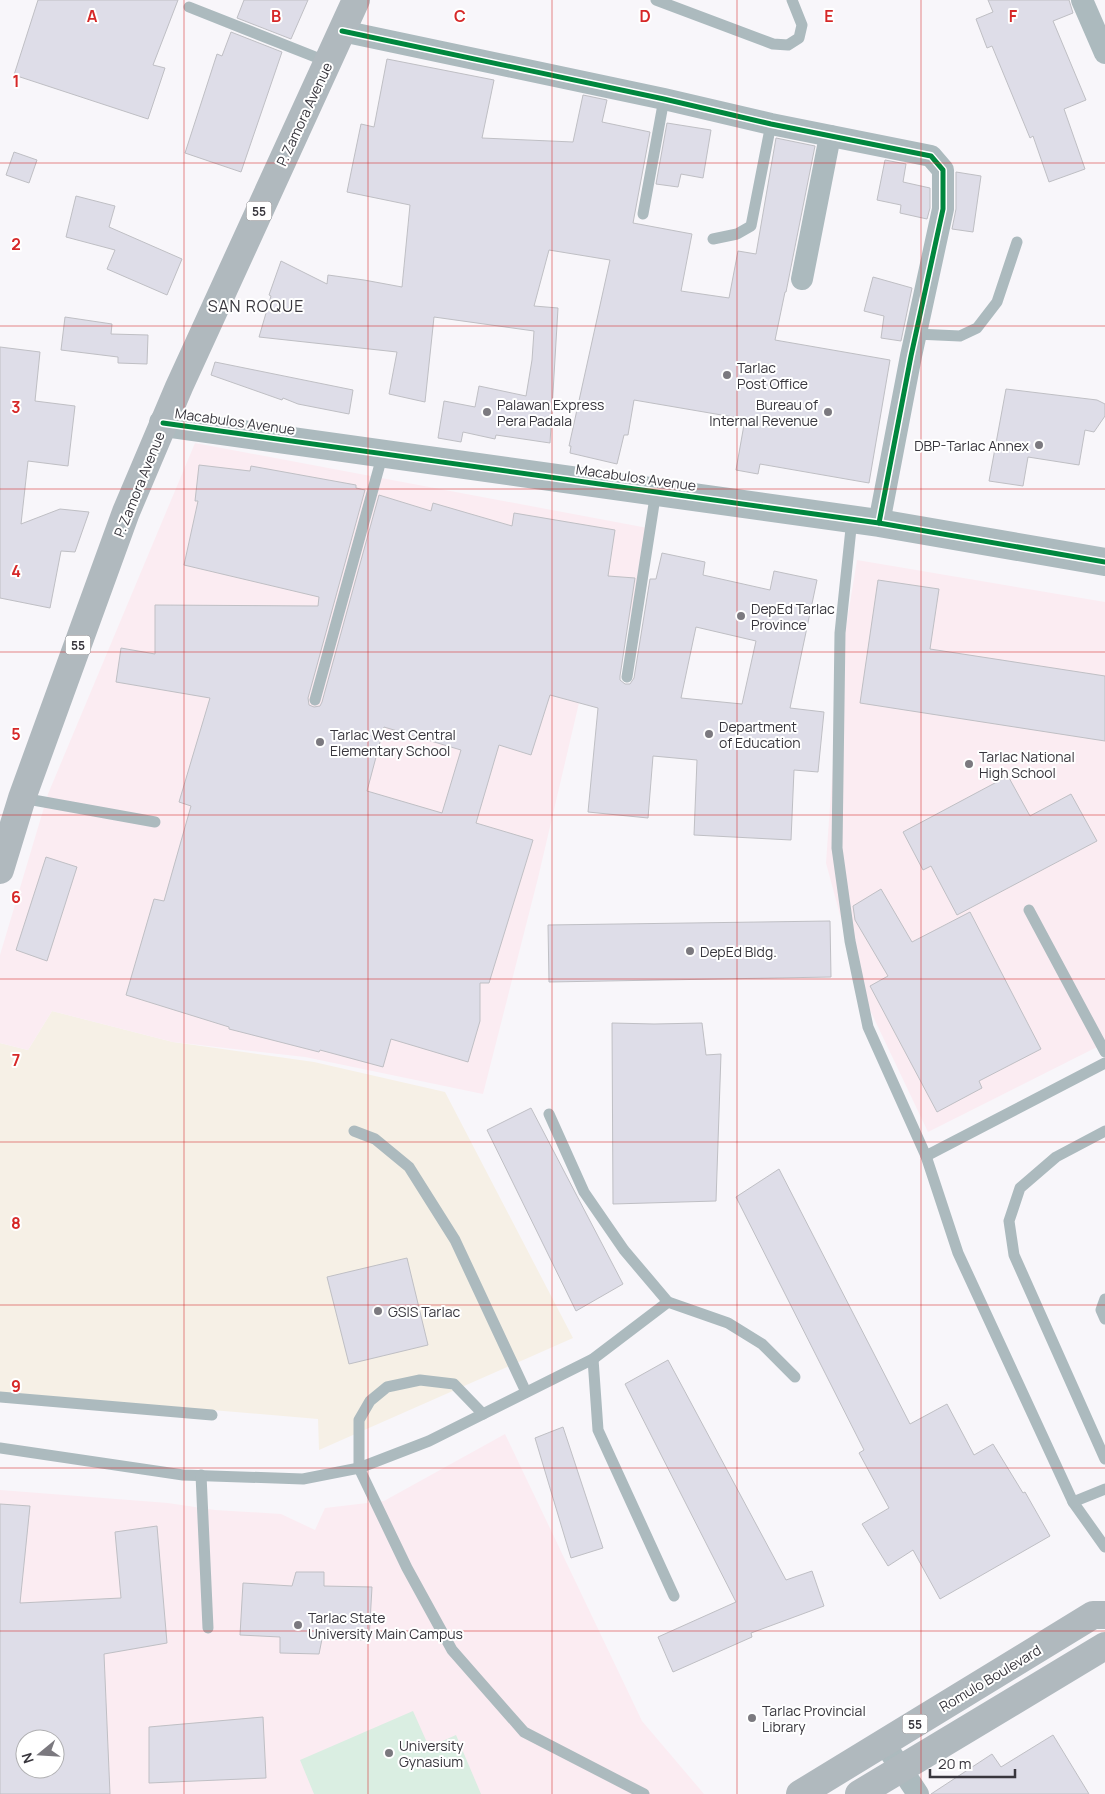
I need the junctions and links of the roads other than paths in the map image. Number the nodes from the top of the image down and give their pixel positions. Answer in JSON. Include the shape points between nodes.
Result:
{"nodes":[{"id":1,"x":356,"y":0,"type":"edge"},
{"id":2,"x":656,"y":0,"type":"edge"},
{"id":3,"x":792,"y":0,"type":"edge"},
{"id":4,"x":1082,"y":0,"type":"edge"},
{"id":5,"x":189,"y":7,"type":"dead end"},
{"id":6,"x":342,"y":31,"type":"junction"},
{"id":7,"x":1105,"y":53,"type":"edge"},
{"id":8,"x":328,"y":62,"type":"junction"},
{"id":9,"x":664,"y":99,"type":"junction"},
{"id":10,"x":771,"y":124,"type":"junction"},
{"id":11,"x":830,"y":136,"type":"junction"},
{"id":12,"x":643,"y":214,"type":"dead end"},
{"id":13,"x":712,"y":239,"type":"dead end"},
{"id":14,"x":1017,"y":242,"type":"dead end"},
{"id":15,"x":802,"y":280,"type":"dead end"},
{"id":16,"x":916,"y":334,"type":"junction"},
{"id":17,"x":163,"y":423,"type":"junction"},
{"id":18,"x":383,"y":453,"type":"junction"},
{"id":19,"x":656,"y":492,"type":"junction"},
{"id":20,"x":852,"y":519,"type":"junction"},
{"id":21,"x":879,"y":523,"type":"junction"},
{"id":22,"x":1105,"y":562,"type":"edge"},
{"id":23,"x":627,"y":677,"type":"dead end"},
{"id":24,"x":315,"y":700,"type":"dead end"},
{"id":25,"x":22,"y":798,"type":"junction"},
{"id":26,"x":155,"y":822,"type":"dead end"},
{"id":27,"x":0,"y":870,"type":"edge"},
{"id":28,"x":1029,"y":910,"type":"dead end"},
{"id":29,"x":1105,"y":1052,"type":"edge"},
{"id":30,"x":1105,"y":1063,"type":"edge"},
{"id":31,"x":549,"y":1114,"type":"dead end"},
{"id":32,"x":354,"y":1131,"type":"dead end"},
{"id":33,"x":1105,"y":1131,"type":"edge"},
{"id":34,"x":926,"y":1156,"type":"junction"},
{"id":35,"x":1105,"y":1299,"type":"edge"},
{"id":36,"x":668,"y":1302,"type":"junction"},
{"id":37,"x":1105,"y":1319,"type":"edge"},
{"id":38,"x":593,"y":1359,"type":"junction"},
{"id":39,"x":794,"y":1376,"type":"dead end"},
{"id":40,"x":526,"y":1392,"type":"junction"},
{"id":41,"x":0,"y":1397,"type":"edge"},
{"id":42,"x":484,"y":1414,"type":"junction"},
{"id":43,"x":212,"y":1415,"type":"dead end"},
{"id":44,"x":0,"y":1448,"type":"edge"},
{"id":45,"x":1105,"y":1460,"type":"edge"},
{"id":46,"x":359,"y":1468,"type":"junction"},
{"id":47,"x":201,"y":1475,"type":"junction"},
{"id":48,"x":1105,"y":1489,"type":"edge"},
{"id":49,"x":1073,"y":1502,"type":"junction"},
{"id":50,"x":1105,"y":1547,"type":"edge"},
{"id":51,"x":674,"y":1596,"type":"dead end"},
{"id":52,"x":1105,"y":1615,"type":"edge"},
{"id":53,"x":208,"y":1628,"type":"dead end"},
{"id":54,"x":1105,"y":1646,"type":"edge"},
{"id":55,"x":884,"y":1743,"type":"junction"},
{"id":56,"x":902,"y":1768,"type":"junction"},
{"id":57,"x":644,"y":1794,"type":"edge"},
{"id":58,"x":800,"y":1794,"type":"edge"},
{"id":59,"x":859,"y":1794,"type":"edge"},
{"id":60,"x":918,"y":1794,"type":"edge"}],
"edges":[{"from":1,"to":6,"type":"highway","name":"P. Zamora Avenue","number":"55"},
{"from":2,"to":3,"type":"lane","via":[[773,44],[788,44],[799,38],[802,25]]},
{"from":4,"to":7,"type":"street"},
{"from":5,"to":8,"type":"lane"},
{"from":6,"to":8,"type":"highway","name":"P. Zamora Avenue","number":"55"},
{"from":6,"to":9,"type":"street"},
{"from":8,"to":17,"type":"highway","name":"P. Zamora Avenue","number":"55"},
{"from":9,"to":10,"type":"street"},
{"from":9,"to":12,"type":"lane"},
{"from":10,"to":11,"type":"street"},
{"from":10,"to":13,"type":"lane","via":[[751,226],[737,234]]},
{"from":11,"to":15,"type":"street"},
{"from":11,"to":16,"type":"street","via":[[931,156],[943,170],[943,209]]},
{"from":14,"to":16,"type":"lane","via":[[997,302],[976,328],[960,336]]},
{"from":16,"to":21,"type":"street"},
{"from":17,"to":18,"type":"street","name":"Macabulos Avenue"},
{"from":17,"to":25,"type":"highway","name":"P. Zamora Avenue","number":"55","via":[[126,512]]},
{"from":18,"to":19,"type":"street","name":"Macabulos Avenue"},
{"from":18,"to":24,"type":"lane"},
{"from":19,"to":20,"type":"street","name":"Macabulos Avenue"},
{"from":19,"to":23,"type":"lane"},
{"from":20,"to":21,"type":"street","name":"Macabulos Avenue"},
{"from":20,"to":34,"type":"lane","via":[[840,633],[838,848],[850,941],[868,1027]]},
{"from":21,"to":22,"type":"street","name":"Macabulos Avenue"},
{"from":25,"to":26,"type":"lane"},
{"from":25,"to":27,"type":"highway","name":"P. Zamora Avenue","number":"55"},
{"from":28,"to":29,"type":"lane"},
{"from":30,"to":34,"type":"lane"},
{"from":31,"to":36,"type":"lane","via":[[584,1192],[624,1250]]},
{"from":32,"to":40,"type":"lane","via":[[376,1139],[409,1167],[455,1240]]},
{"from":33,"to":45,"type":"lane","via":[[1056,1157],[1020,1188],[1009,1221],[1014,1256]]},
{"from":34,"to":49,"type":"lane","via":[[958,1253]]},
{"from":35,"to":37,"type":"lane","via":[[1102,1310]]},
{"from":36,"to":38,"type":"lane"},
{"from":36,"to":39,"type":"lane","via":[[728,1323],[762,1344]]},
{"from":38,"to":40,"type":"lane"},
{"from":38,"to":51,"type":"lane","via":[[598,1430]]},
{"from":40,"to":42,"type":"lane"},
{"from":41,"to":43,"type":"lane"},
{"from":42,"to":46,"type":"lane","via":[[429,1441]]},
{"from":42,"to":46,"type":"lane","via":[[454,1384],[420,1380],[387,1386],[370,1401],[359,1420]]},
{"from":44,"to":47,"type":"lane"},
{"from":46,"to":47,"type":"lane","via":[[303,1479]]},
{"from":46,"to":57,"type":"lane","via":[[407,1568],[452,1650],[524,1732]]},
{"from":47,"to":53,"type":"lane"},
{"from":48,"to":49,"type":"lane"},
{"from":49,"to":50,"type":"lane"},
{"from":52,"to":55,"type":"highway","name":"Romulo Boulevard","number":"55","via":[[1093,1615]]},
{"from":54,"to":56,"type":"highway","number":"55"},
{"from":55,"to":56,"type":"street"},
{"from":55,"to":58,"type":"highway","name":"Romulo Boulevard","number":"55"},
{"from":56,"to":59,"type":"highway","number":"55"},
{"from":56,"to":60,"type":"street"}]}
